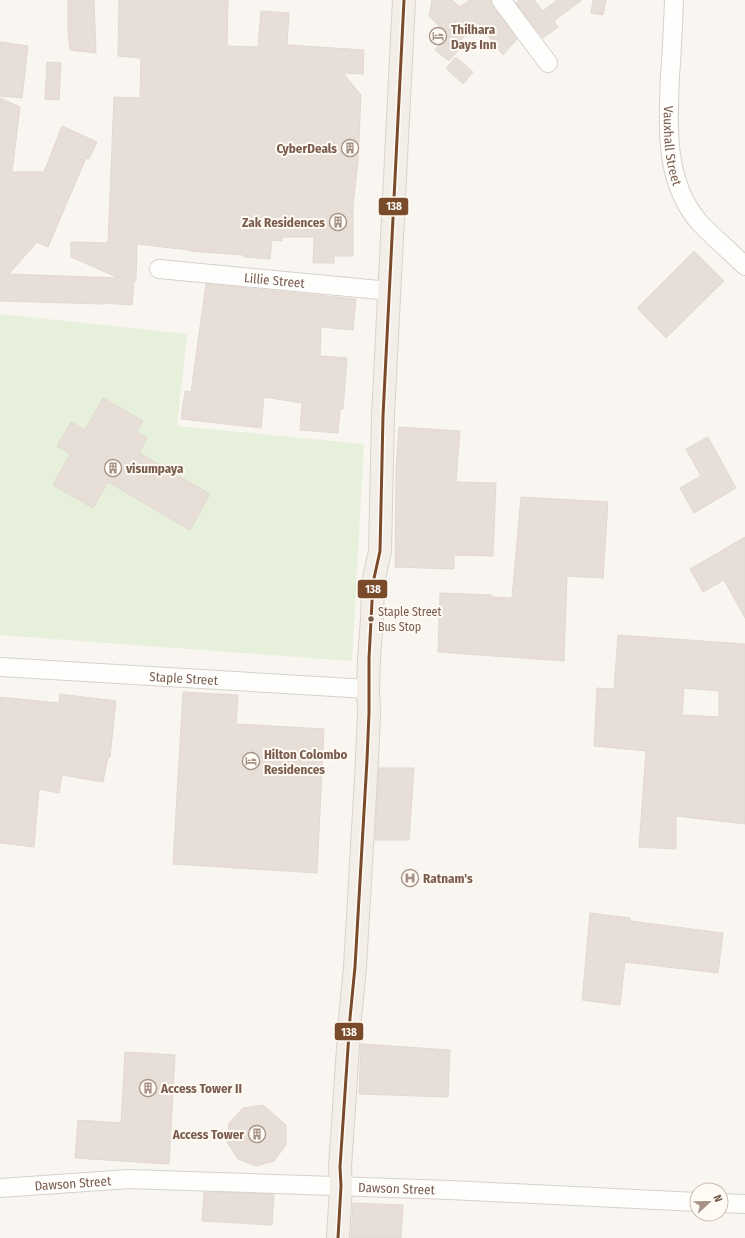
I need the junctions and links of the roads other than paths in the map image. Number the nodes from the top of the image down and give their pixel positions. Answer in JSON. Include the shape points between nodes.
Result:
{"nodes":[{"id":1,"x":404,"y":0,"type":"edge"},
{"id":2,"x":501,"y":0,"type":"edge"},
{"id":3,"x":674,"y":0,"type":"edge"},
{"id":4,"x":548,"y":63,"type":"dead end"},
{"id":5,"x":745,"y":266,"type":"edge"},
{"id":6,"x":159,"y":269,"type":"dead end"},
{"id":7,"x":390,"y":291,"type":"junction"},
{"id":8,"x":0,"y":667,"type":"edge"},
{"id":9,"x":368,"y":689,"type":"junction"},
{"id":10,"x":341,"y":1186,"type":"junction"},
{"id":11,"x":0,"y":1188,"type":"edge"},
{"id":12,"x":689,"y":1202,"type":"edge"},
{"id":13,"x":729,"y":1203,"type":"edge"},
{"id":14,"x":745,"y":1204,"type":"edge"},
{"id":15,"x":338,"y":1238,"type":"edge"}],
"edges":[{"from":1,"to":7,"type":"main road"},
{"from":2,"to":4,"type":"street"},
{"from":3,"to":5,"type":"street","name":"Vauxhall Street","via":[[668,116],[670,153],[677,184],[698,221]]},
{"from":6,"to":7,"type":"street","name":"Lillie Street"},
{"from":7,"to":9,"type":"main road","via":[[383,416],[380,551],[373,583]]},
{"from":8,"to":9,"type":"street","name":"Staple Street"},
{"from":9,"to":10,"type":"main road","via":[[370,713],[340,1166]]},
{"from":10,"to":11,"type":"street","name":"Dawson Street","via":[[130,1179]]},
{"from":10,"to":12,"type":"street","name":"Dawson Street"},
{"from":10,"to":15,"type":"main road"},
{"from":13,"to":14,"type":"street"}]}
